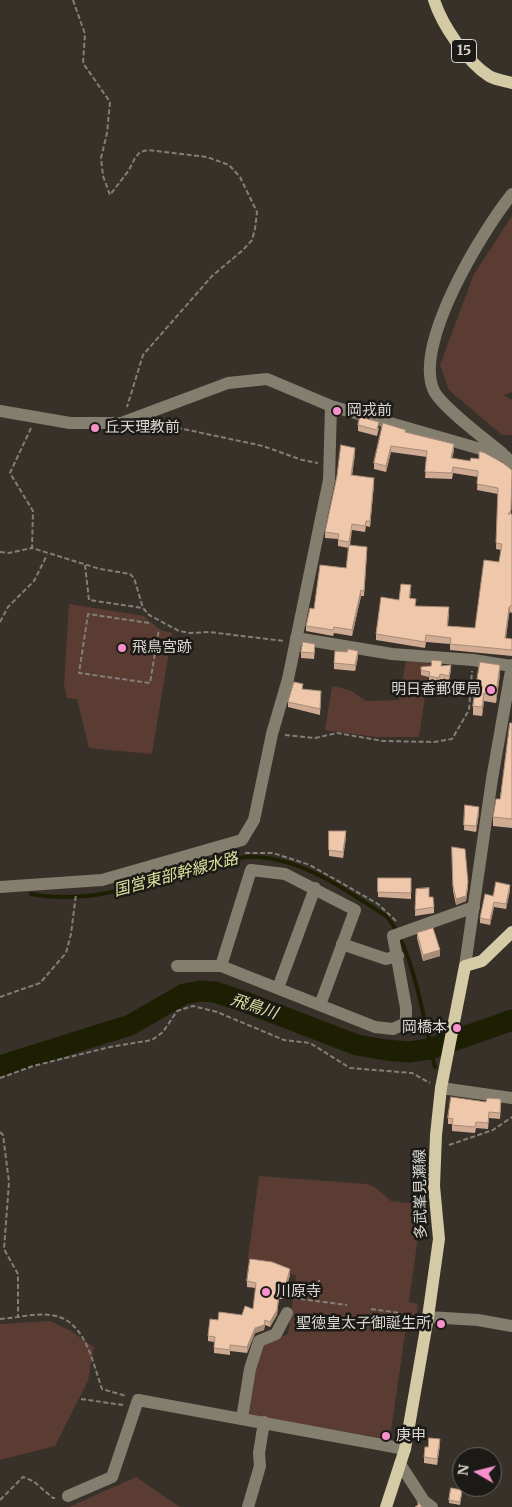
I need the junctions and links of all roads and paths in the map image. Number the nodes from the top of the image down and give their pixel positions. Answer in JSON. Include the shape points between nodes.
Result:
{"nodes":[{"id":1,"x":73,"y":0,"type":"edge"},
{"id":2,"x":434,"y":0,"type":"edge"},
{"id":3,"x":442,"y":0,"type":"edge"},
{"id":4,"x":439,"y":14,"type":"junction"},
{"id":5,"x":512,"y":83,"type":"edge"},
{"id":6,"x":512,"y":194,"type":"edge"},
{"id":7,"x":331,"y":406,"type":"junction"},
{"id":8,"x":0,"y":411,"type":"edge"},
{"id":9,"x":35,"y":419,"type":"junction"},
{"id":10,"x":127,"y":421,"type":"junction"},
{"id":11,"x":509,"y":459,"type":"edge"},
{"id":12,"x":330,"y":464,"type":"junction"},
{"id":13,"x":32,"y":548,"type":"junction"},
{"id":14,"x":0,"y":552,"type":"edge"},
{"id":15,"x":47,"y":554,"type":"junction"},
{"id":16,"x":85,"y":564,"type":"junction"},
{"id":17,"x":144,"y":608,"type":"junction"},
{"id":18,"x":0,"y":622,"type":"edge"},
{"id":19,"x":149,"y":623,"type":"dead end"},
{"id":20,"x":158,"y":629,"type":"dead end"},
{"id":21,"x":296,"y":638,"type":"junction"},
{"id":22,"x":473,"y":660,"type":"junction"},
{"id":23,"x":512,"y":665,"type":"edge"},
{"id":24,"x":272,"y":734,"type":"junction"},
{"id":25,"x":0,"y":887,"type":"edge"},
{"id":26,"x":315,"y":888,"type":"junction"},
{"id":27,"x":76,"y":892,"type":"dead end"},
{"id":28,"x":474,"y":907,"type":"junction"},
{"id":29,"x":512,"y":932,"type":"edge"},
{"id":30,"x":342,"y":944,"type":"junction"},
{"id":31,"x":398,"y":956,"type":"junction"},
{"id":32,"x":177,"y":966,"type":"dead end"},
{"id":33,"x":221,"y":966,"type":"junction"},
{"id":34,"x":465,"y":966,"type":"junction"},
{"id":35,"x":278,"y":988,"type":"junction"},
{"id":36,"x":0,"y":997,"type":"edge"},
{"id":37,"x":320,"y":1005,"type":"junction"},
{"id":38,"x":0,"y":1078,"type":"edge"},
{"id":39,"x":441,"y":1088,"type":"junction"},
{"id":40,"x":512,"y":1098,"type":"edge"},
{"id":41,"x":512,"y":1117,"type":"edge"},
{"id":42,"x":0,"y":1132,"type":"edge"},
{"id":43,"x":435,"y":1150,"type":"junction"},
{"id":44,"x":292,"y":1298,"type":"dead end"},
{"id":45,"x":347,"y":1305,"type":"dead end"},
{"id":46,"x":370,"y":1309,"type":"dead end"},
{"id":47,"x":287,"y":1313,"type":"dead end"},
{"id":48,"x":400,"y":1313,"type":"dead end"},
{"id":49,"x":428,"y":1317,"type":"junction"},
{"id":50,"x":18,"y":1318,"type":"junction"},
{"id":51,"x":0,"y":1319,"type":"edge"},
{"id":52,"x":512,"y":1326,"type":"edge"},
{"id":53,"x":81,"y":1399,"type":"dead end"},
{"id":54,"x":137,"y":1403,"type":"junction"},
{"id":55,"x":242,"y":1418,"type":"junction"},
{"id":56,"x":264,"y":1422,"type":"junction"},
{"id":57,"x":405,"y":1449,"type":"junction"},
{"id":58,"x":400,"y":1464,"type":"junction"},
{"id":59,"x":68,"y":1496,"type":"joint"},
{"id":60,"x":0,"y":1500,"type":"edge"},
{"id":61,"x":248,"y":1507,"type":"edge"},
{"id":62,"x":386,"y":1507,"type":"edge"},
{"id":63,"x":432,"y":1507,"type":"edge"}],
"edges":[{"from":1,"to":10,"type":"path","via":[[85,34],[82,63],[110,102],[108,133],[101,158],[110,195],[140,152],[158,151],[207,157],[229,165],[240,178],[256,212],[252,240],[212,276],[143,355]]},
{"from":2,"to":4,"type":"main road","number":"15"},
{"from":3,"to":4,"type":"street"},
{"from":4,"to":5,"type":"main road","number":"15","via":[[464,52],[490,76]]},
{"from":6,"to":11,"type":"street","via":[[474,249],[451,291],[439,326],[430,372],[435,393]]},
{"from":7,"to":10,"type":"street","via":[[267,379],[228,383]]},
{"from":7,"to":11,"type":"street"},
{"from":7,"to":12,"type":"street"},
{"from":8,"to":9,"type":"street"},
{"from":9,"to":10,"type":"street","via":[[70,423]]},
{"from":9,"to":13,"type":"path","via":[[10,473],[33,511]]},
{"from":10,"to":12,"type":"path","via":[[263,446],[302,460]]},
{"from":12,"to":21,"type":"street"},
{"from":13,"to":14,"type":"path"},
{"from":13,"to":15,"type":"path"},
{"from":15,"to":16,"type":"path"},
{"from":15,"to":18,"type":"path","via":[[34,581],[8,607]]},
{"from":16,"to":17,"type":"path","via":[[130,574]]},
{"from":16,"to":17,"type":"path","via":[[89,600]]},
{"from":17,"to":21,"type":"path","via":[[157,620],[184,632],[285,641]]},
{"from":19,"to":20,"type":"path","via":[[88,614],[79,673],[150,683]]},
{"from":21,"to":22,"type":"street","via":[[392,654]]},
{"from":21,"to":24,"type":"street"},
{"from":22,"to":23,"type":"street"},
{"from":22,"to":24,"type":"path","via":[[469,710],[452,740],[383,740],[337,733],[315,738]]},
{"from":23,"to":28,"type":"street"},
{"from":24,"to":25,"type":"street","via":[[254,820],[242,840],[102,880]]},
{"from":26,"to":30,"type":"street","via":[[355,910]]},
{"from":26,"to":33,"type":"street","via":[[285,874],[251,870]]},
{"from":26,"to":35,"type":"street"},
{"from":27,"to":36,"type":"path","via":[[72,934],[66,953],[40,983]]},
{"from":28,"to":31,"type":"street","via":[[399,933]]},
{"from":28,"to":34,"type":"street"},
{"from":29,"to":34,"type":"main road","via":[[482,960]]},
{"from":30,"to":31,"type":"street","via":[[386,959]]},
{"from":30,"to":37,"type":"street"},
{"from":31,"to":37,"type":"street","via":[[406,1023],[393,1029],[375,1027]]},
{"from":32,"to":33,"type":"street"},
{"from":33,"to":35,"type":"street"},
{"from":34,"to":39,"type":"main road","name":"多武峯見瀬線"},
{"from":35,"to":37,"type":"street"},
{"from":38,"to":39,"type":"path","via":[[33,1066],[152,1040],[163,1032],[177,1011],[194,1006],[218,1012],[284,1040],[310,1044],[350,1068],[412,1073]]},
{"from":39,"to":40,"type":"street"},
{"from":39,"to":43,"type":"main road","name":"多武峯見瀬線"},
{"from":41,"to":43,"type":"path","via":[[493,1130]]},
{"from":42,"to":50,"type":"path","via":[[9,1182],[4,1249],[18,1274]]},
{"from":43,"to":49,"type":"main road","name":"多武峯見瀬線","via":[[434,1186],[439,1239]]},
{"from":44,"to":45,"type":"path"},
{"from":46,"to":48,"type":"path"},
{"from":47,"to":55,"type":"street","via":[[276,1334],[259,1342],[250,1370]]},
{"from":49,"to":52,"type":"street"},
{"from":49,"to":57,"type":"main road","name":"多武峯見瀬線"},
{"from":50,"to":51,"type":"path"},
{"from":50,"to":54,"type":"path","via":[[51,1315],[70,1321],[78,1330],[102,1389]]},
{"from":53,"to":54,"type":"path"},
{"from":54,"to":55,"type":"street"},
{"from":54,"to":59,"type":"street","via":[[112,1477]]},
{"from":55,"to":56,"type":"street"},
{"from":56,"to":57,"type":"street"},
{"from":56,"to":61,"type":"street","via":[[260,1466]]},
{"from":57,"to":58,"type":"main road","name":"多武峯見瀬線"},
{"from":58,"to":62,"type":"main road","name":"多武峯見瀬線"},
{"from":58,"to":63,"type":"street"},
{"from":59,"to":60,"type":"path","via":[[53,1498],[23,1477]]}]}
